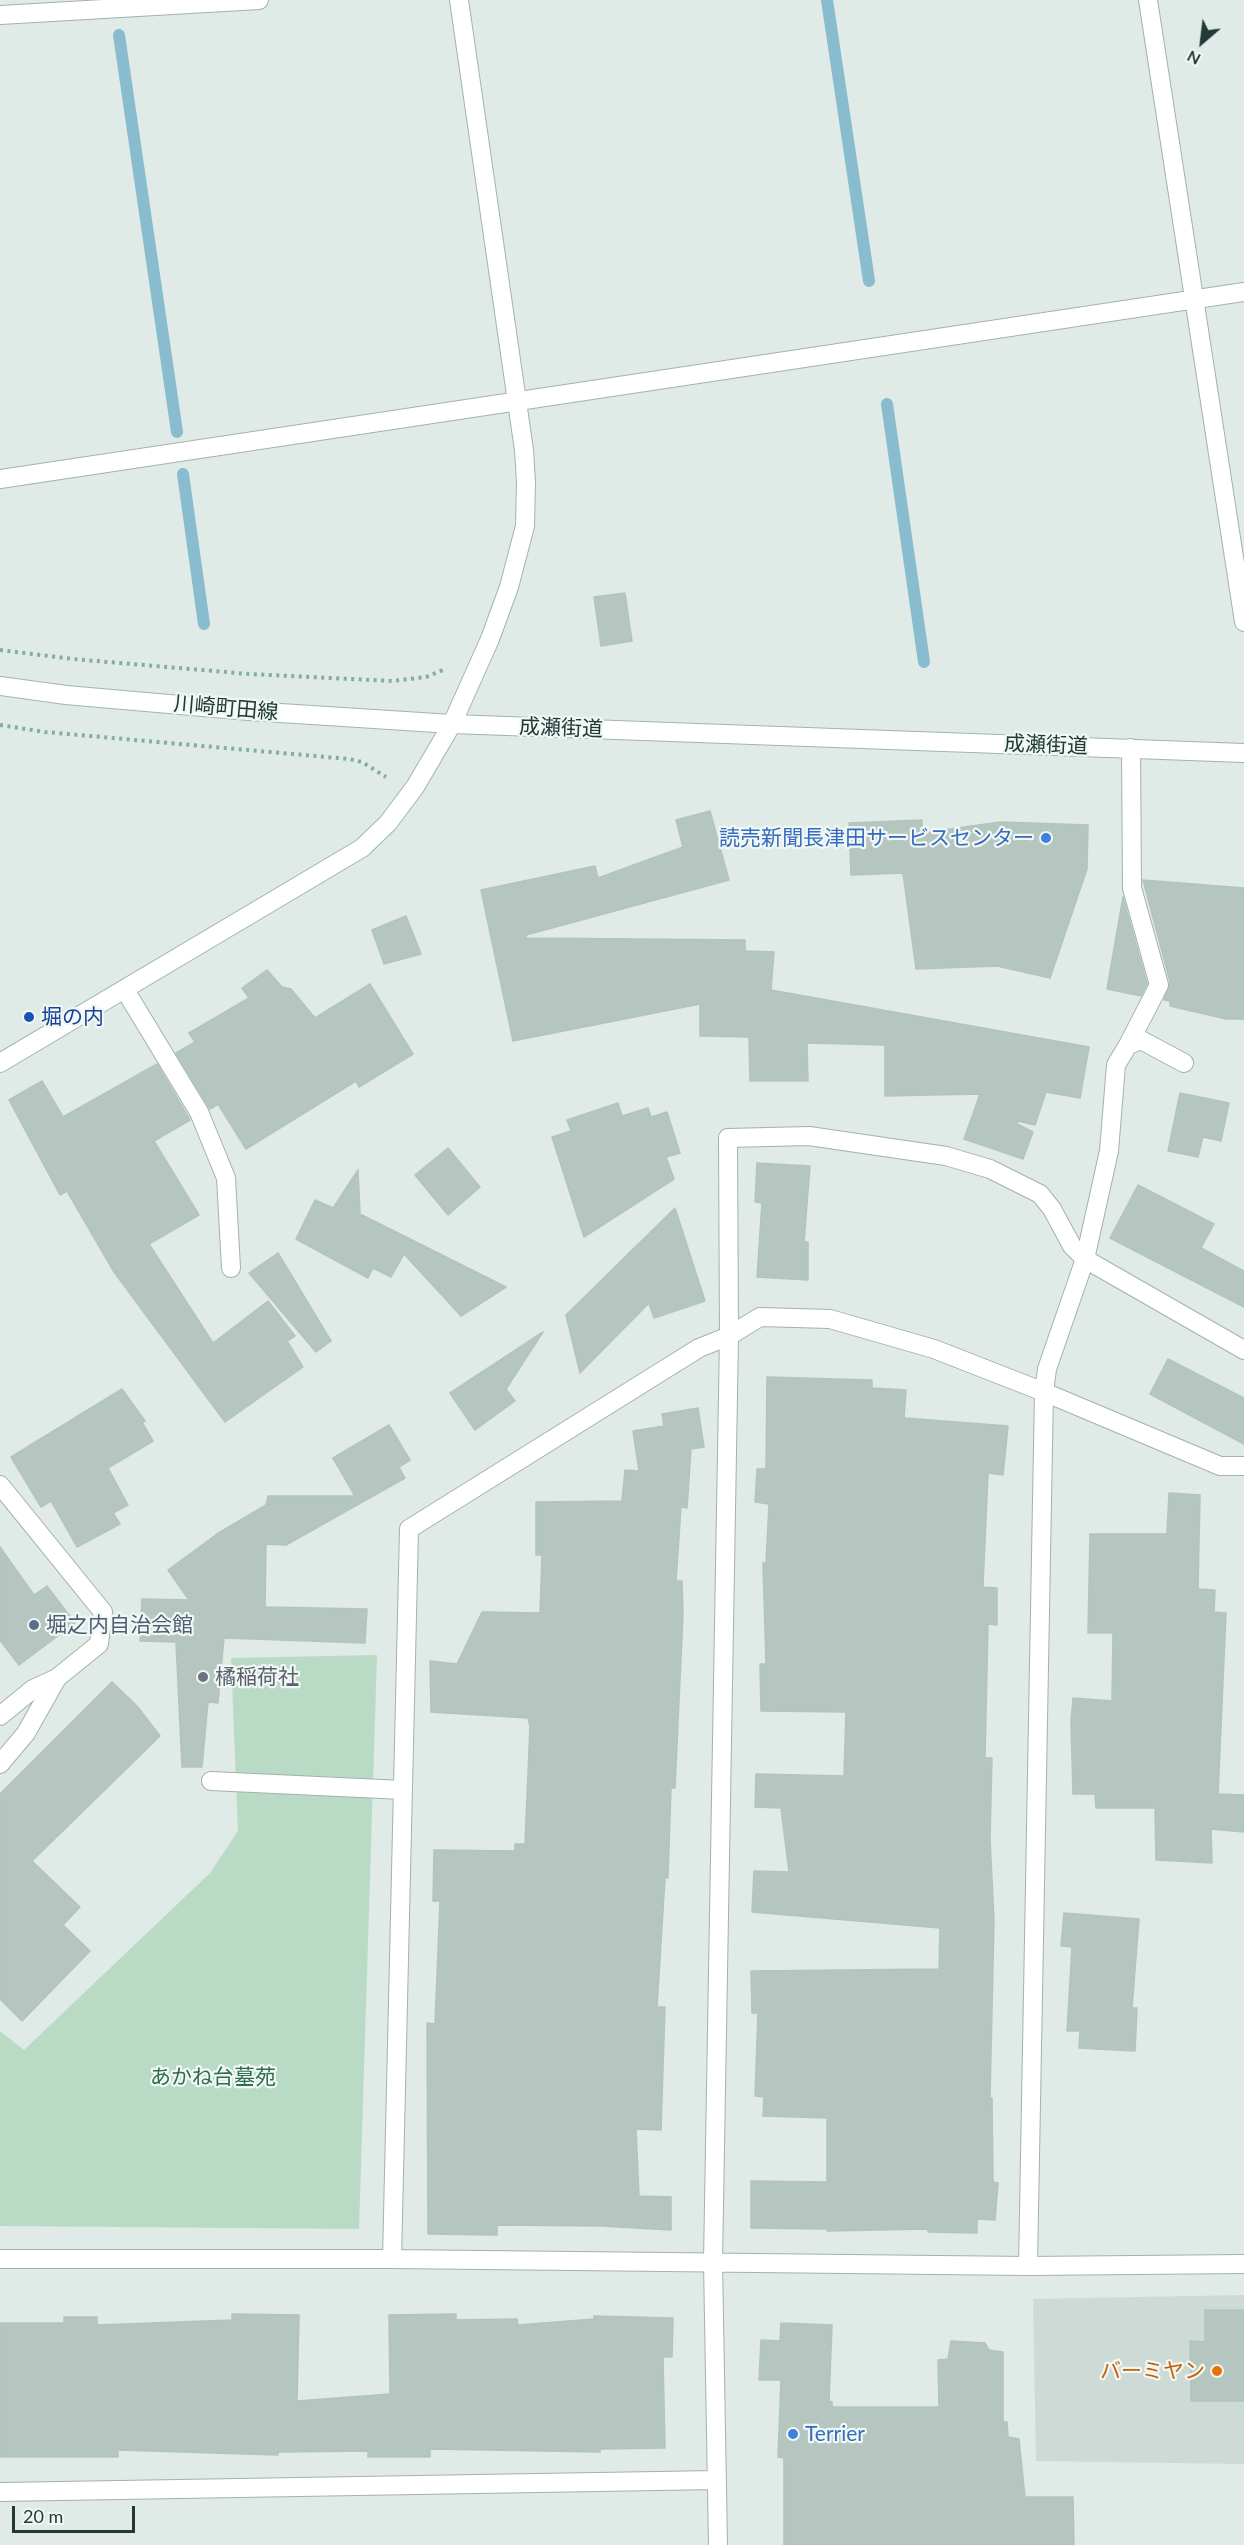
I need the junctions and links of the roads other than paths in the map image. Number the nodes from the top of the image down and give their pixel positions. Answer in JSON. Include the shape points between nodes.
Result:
{"nodes":[{"id":1,"x":259,"y":0,"type":"edge"},
{"id":2,"x":459,"y":0,"type":"edge"},
{"id":3,"x":1148,"y":0,"type":"edge"},
{"id":4,"x":0,"y":15,"type":"edge"},
{"id":5,"x":1244,"y":292,"type":"edge"},
{"id":6,"x":1194,"y":300,"type":"junction"},
{"id":7,"x":516,"y":400,"type":"junction"},
{"id":8,"x":0,"y":479,"type":"edge"},
{"id":9,"x":1244,"y":622,"type":"edge"},
{"id":10,"x":0,"y":686,"type":"edge"},
{"id":11,"x":452,"y":724,"type":"junction"},
{"id":12,"x":1131,"y":748,"type":"junction"},
{"id":13,"x":1244,"y":753,"type":"edge"},
{"id":14,"x":125,"y":990,"type":"junction"},
{"id":15,"x":1128,"y":1045,"type":"junction"},
{"id":16,"x":0,"y":1063,"type":"edge"},
{"id":17,"x":1184,"y":1063,"type":"dead end"},
{"id":18,"x":1085,"y":1259,"type":"junction"},
{"id":19,"x":231,"y":1268,"type":"dead end"},
{"id":20,"x":729,"y":1336,"type":"junction"},
{"id":21,"x":1244,"y":1350,"type":"edge"},
{"id":22,"x":1044,"y":1392,"type":"junction"},
{"id":23,"x":1244,"y":1466,"type":"edge"},
{"id":24,"x":0,"y":1485,"type":"edge"},
{"id":25,"x":57,"y":1678,"type":"junction"},
{"id":26,"x":0,"y":1716,"type":"edge"},
{"id":27,"x":0,"y":1764,"type":"edge"},
{"id":28,"x":211,"y":1780,"type":"dead end"},
{"id":29,"x":403,"y":1790,"type":"junction"},
{"id":30,"x":0,"y":2259,"type":"edge"},
{"id":31,"x":392,"y":2259,"type":"junction"},
{"id":32,"x":713,"y":2262,"type":"junction"},
{"id":33,"x":1244,"y":2264,"type":"edge"},
{"id":34,"x":1028,"y":2266,"type":"junction"},
{"id":35,"x":717,"y":2480,"type":"junction"},
{"id":36,"x":0,"y":2493,"type":"edge"},
{"id":37,"x":718,"y":2545,"type":"edge"}],
"edges":[{"from":1,"to":4,"type":"street"},
{"from":2,"to":7,"type":"street"},
{"from":3,"to":6,"type":"street"},
{"from":5,"to":6,"type":"street"},
{"from":6,"to":7,"type":"street"},
{"from":6,"to":9,"type":"street"},
{"from":7,"to":8,"type":"street"},
{"from":7,"to":11,"type":"street","via":[[526,483],[525,526],[490,639]]},
{"from":10,"to":11,"type":"street","name":"川崎町田線","via":[[249,711]]},
{"from":11,"to":12,"type":"street","name":"成瀬街道"},
{"from":11,"to":14,"type":"street","via":[[405,800],[362,848]]},
{"from":12,"to":13,"type":"street","name":"成瀬街道"},
{"from":12,"to":15,"type":"street","via":[[1132,888],[1159,985]]},
{"from":14,"to":16,"type":"street"},
{"from":14,"to":19,"type":"street","via":[[199,1112],[226,1178]]},
{"from":15,"to":17,"type":"street","via":[[1141,1040]]},
{"from":15,"to":18,"type":"street","via":[[1116,1065],[1109,1151]]},
{"from":18,"to":20,"type":"street","via":[[1072,1246],[1040,1194],[990,1169],[946,1156],[809,1136],[728,1138]]},
{"from":18,"to":21,"type":"street"},
{"from":18,"to":22,"type":"street","via":[[1047,1369]]},
{"from":20,"to":22,"type":"street","via":[[760,1317],[830,1319],[934,1348]]},
{"from":20,"to":29,"type":"street","via":[[699,1348],[409,1529]]},
{"from":20,"to":32,"type":"street"},
{"from":22,"to":23,"type":"street","via":[[1220,1466]]},
{"from":22,"to":34,"type":"street"},
{"from":24,"to":25,"type":"street","via":[[103,1612],[99,1644]]},
{"from":25,"to":26,"type":"street","via":[[33,1689]]},
{"from":25,"to":27,"type":"street","via":[[26,1733]]},
{"from":28,"to":29,"type":"street"},
{"from":29,"to":31,"type":"street"},
{"from":30,"to":31,"type":"street"},
{"from":31,"to":32,"type":"street"},
{"from":32,"to":34,"type":"street"},
{"from":32,"to":35,"type":"street"},
{"from":33,"to":34,"type":"street"},
{"from":35,"to":36,"type":"street"},
{"from":35,"to":37,"type":"street"}]}
